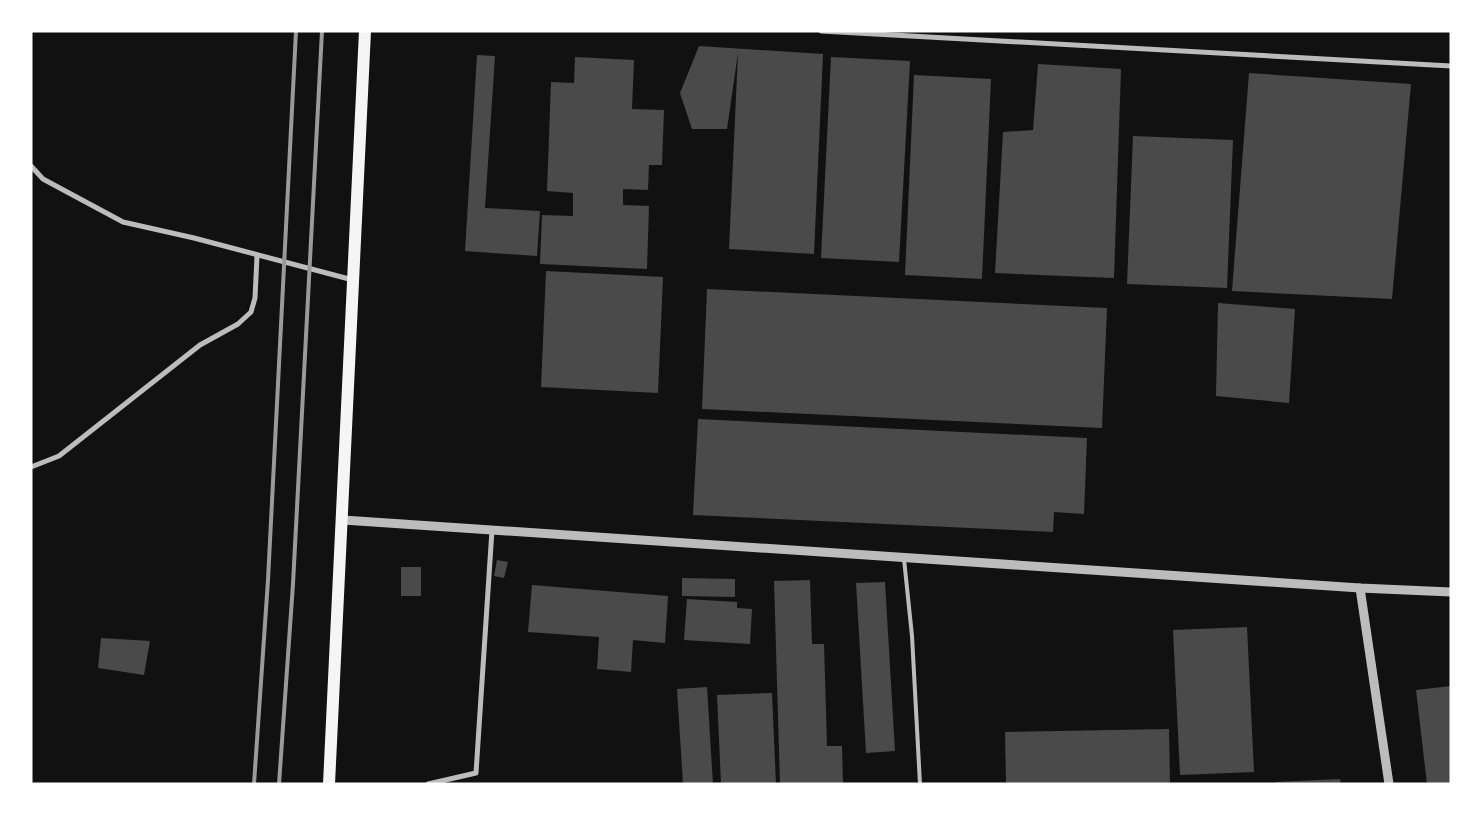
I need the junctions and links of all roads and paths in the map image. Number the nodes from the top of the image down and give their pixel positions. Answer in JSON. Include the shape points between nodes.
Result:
{"nodes":[{"id":1,"x":365,"y":31,"type":"edge"},
{"id":2,"x":821,"y":31,"type":"edge"},
{"id":3,"x":1451,"y":66,"type":"edge"},
{"id":4,"x":31,"y":166,"type":"edge"},
{"id":5,"x":257,"y":256,"type":"junction"},
{"id":6,"x":354,"y":280,"type":"junction"},
{"id":7,"x":31,"y":467,"type":"edge"},
{"id":8,"x":343,"y":520,"type":"junction"},
{"id":9,"x":492,"y":530,"type":"junction"},
{"id":10,"x":903,"y":556,"type":"junction"},
{"id":11,"x":1360,"y":588,"type":"junction"},
{"id":12,"x":1451,"y":592,"type":"edge"},
{"id":13,"x":329,"y":784,"type":"edge"},
{"id":14,"x":428,"y":784,"type":"edge"},
{"id":15,"x":920,"y":784,"type":"edge"},
{"id":16,"x":1389,"y":784,"type":"edge"}],
"edges":[{"from":1,"to":6,"type":"main road"},
{"from":2,"to":3,"type":"street"},
{"from":4,"to":5,"type":"street","via":[[43,179],[123,222]]},
{"from":5,"to":6,"type":"street"},
{"from":5,"to":7,"type":"street","via":[[251,312],[238,324],[200,345],[59,456]]},
{"from":6,"to":8,"type":"main road"},
{"from":8,"to":9,"type":"street"},
{"from":8,"to":13,"type":"main road"},
{"from":9,"to":10,"type":"street"},
{"from":9,"to":14,"type":"street","via":[[476,773]]},
{"from":10,"to":11,"type":"street"},
{"from":10,"to":15,"type":"lane","via":[[912,636]]},
{"from":11,"to":12,"type":"street"},
{"from":11,"to":16,"type":"street"}]}
